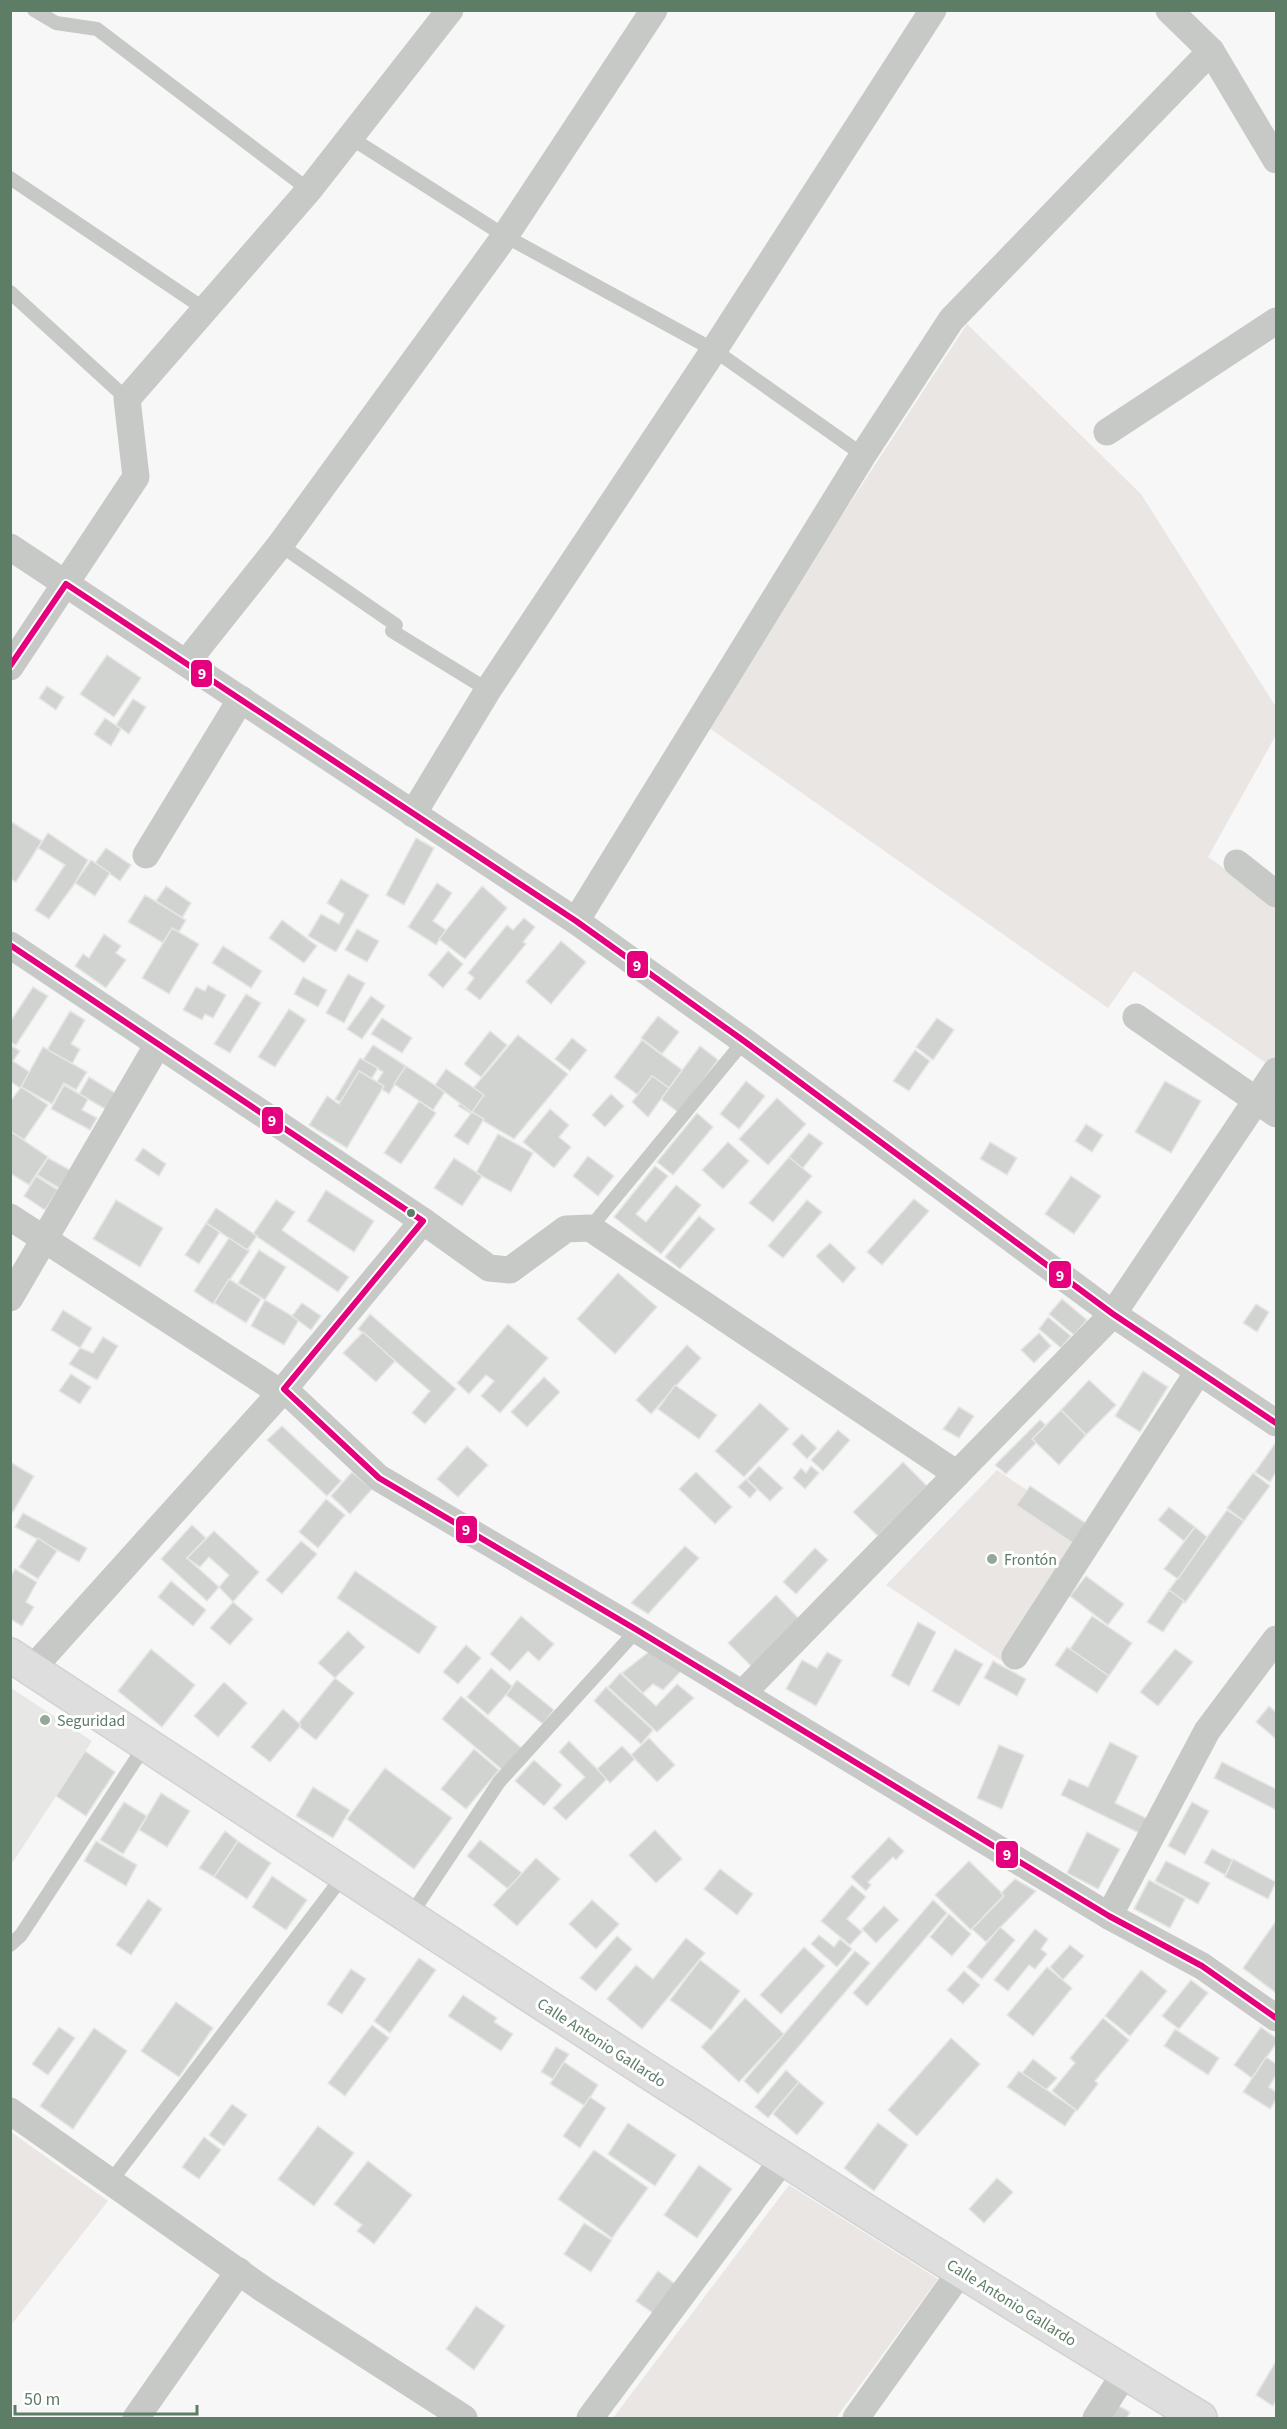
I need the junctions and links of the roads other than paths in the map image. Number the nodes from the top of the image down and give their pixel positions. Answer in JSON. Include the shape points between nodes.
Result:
{"nodes":[{"id":1,"x":34,"y":10,"type":"edge"},
{"id":2,"x":450,"y":10,"type":"edge"},
{"id":3,"x":654,"y":10,"type":"edge"},
{"id":4,"x":933,"y":10,"type":"edge"},
{"id":5,"x":1169,"y":10,"type":"edge"},
{"id":6,"x":1210,"y":51,"type":"junction"},
{"id":7,"x":351,"y":138,"type":"junction"},
{"id":8,"x":1276,"y":160,"type":"edge"},
{"id":9,"x":10,"y":178,"type":"edge"},
{"id":10,"x":309,"y":190,"type":"junction"},
{"id":11,"x":505,"y":236,"type":"junction"},
{"id":12,"x":10,"y":292,"type":"edge"},
{"id":13,"x":206,"y":310,"type":"junction"},
{"id":14,"x":1276,"y":321,"type":"edge"},
{"id":15,"x":714,"y":350,"type":"junction"},
{"id":16,"x":127,"y":399,"type":"junction"},
{"id":17,"x":1107,"y":432,"type":"dead end"},
{"id":18,"x":863,"y":454,"type":"junction"},
{"id":19,"x":280,"y":545,"type":"junction"},
{"id":20,"x":10,"y":547,"type":"edge"},
{"id":21,"x":66,"y":584,"type":"junction"},
{"id":22,"x":186,"y":663,"type":"junction"},
{"id":23,"x":10,"y":668,"type":"edge"},
{"id":24,"x":488,"y":690,"type":"junction"},
{"id":25,"x":241,"y":699,"type":"junction"},
{"id":26,"x":413,"y":813,"type":"junction"},
{"id":27,"x":146,"y":855,"type":"dead end"},
{"id":28,"x":1238,"y":863,"type":"dead end"},
{"id":29,"x":1276,"y":894,"type":"edge"},
{"id":30,"x":576,"y":921,"type":"junction"},
{"id":31,"x":10,"y":945,"type":"edge"},
{"id":32,"x":1136,"y":1017,"type":"dead end"},
{"id":33,"x":744,"y":1041,"type":"junction"},
{"id":34,"x":158,"y":1044,"type":"junction"},
{"id":35,"x":1276,"y":1071,"type":"edge"},
{"id":36,"x":1266,"y":1107,"type":"edge"},
{"id":37,"x":10,"y":1217,"type":"edge"},
{"id":38,"x":423,"y":1221,"type":"junction"},
{"id":39,"x":590,"y":1228,"type":"junction"},
{"id":40,"x":44,"y":1239,"type":"junction"},
{"id":41,"x":10,"y":1298,"type":"edge"},
{"id":42,"x":1113,"y":1314,"type":"junction"},
{"id":43,"x":1198,"y":1372,"type":"junction"},
{"id":44,"x":282,"y":1391,"type":"junction"},
{"id":45,"x":1276,"y":1423,"type":"edge"},
{"id":46,"x":957,"y":1473,"type":"junction"},
{"id":47,"x":637,"y":1630,"type":"junction"},
{"id":48,"x":1276,"y":1639,"type":"edge"},
{"id":49,"x":1015,"y":1656,"type":"dead end"},
{"id":50,"x":21,"y":1662,"type":"edge"},
{"id":51,"x":742,"y":1694,"type":"junction"},
{"id":52,"x":146,"y":1744,"type":"junction"},
{"id":53,"x":344,"y":1875,"type":"junction"},
{"id":54,"x":1109,"y":1916,"type":"junction"},
{"id":55,"x":409,"y":1918,"type":"junction"},
{"id":56,"x":10,"y":1945,"type":"edge"},
{"id":57,"x":1276,"y":2018,"type":"edge"},
{"id":58,"x":10,"y":2110,"type":"edge"},
{"id":59,"x":784,"y":2158,"type":"junction"},
{"id":60,"x":111,"y":2181,"type":"junction"},
{"id":61,"x":239,"y":2271,"type":"junction"},
{"id":62,"x":961,"y":2271,"type":"junction"},
{"id":63,"x":1125,"y":2373,"type":"junction"},
{"id":64,"x":136,"y":2418,"type":"edge"},
{"id":65,"x":464,"y":2418,"type":"edge"},
{"id":66,"x":590,"y":2418,"type":"edge"},
{"id":67,"x":856,"y":2418,"type":"edge"},
{"id":68,"x":1095,"y":2418,"type":"edge"},
{"id":69,"x":1200,"y":2418,"type":"edge"}],
"edges":[{"from":1,"to":10,"type":"lane","via":[[57,23],[97,29]]},
{"from":2,"to":7,"type":"street"},
{"from":3,"to":11,"type":"street"},
{"from":4,"to":15,"type":"street"},
{"from":5,"to":6,"type":"street"},
{"from":6,"to":8,"type":"street"},
{"from":6,"to":18,"type":"street","via":[[951,320]]},
{"from":7,"to":10,"type":"street"},
{"from":7,"to":11,"type":"lane"},
{"from":9,"to":13,"type":"lane"},
{"from":10,"to":13,"type":"street"},
{"from":11,"to":15,"type":"lane"},
{"from":11,"to":19,"type":"street"},
{"from":12,"to":16,"type":"lane"},
{"from":13,"to":16,"type":"street"},
{"from":14,"to":17,"type":"street"},
{"from":15,"to":18,"type":"lane"},
{"from":15,"to":24,"type":"street"},
{"from":16,"to":21,"type":"street","via":[[136,477]]},
{"from":18,"to":30,"type":"street"},
{"from":19,"to":22,"type":"street"},
{"from":19,"to":24,"type":"lane","via":[[396,625],[392,631]]},
{"from":20,"to":21,"type":"street"},
{"from":21,"to":22,"type":"street"},
{"from":21,"to":23,"type":"street"},
{"from":22,"to":25,"type":"street"},
{"from":24,"to":26,"type":"street"},
{"from":25,"to":26,"type":"street"},
{"from":25,"to":27,"type":"street"},
{"from":26,"to":30,"type":"street"},
{"from":28,"to":29,"type":"street"},
{"from":30,"to":33,"type":"street"},
{"from":31,"to":34,"type":"street"},
{"from":32,"to":36,"type":"street"},
{"from":33,"to":39,"type":"lane"},
{"from":33,"to":42,"type":"street"},
{"from":34,"to":38,"type":"street"},
{"from":34,"to":40,"type":"street"},
{"from":35,"to":36,"type":"street"},
{"from":36,"to":42,"type":"street"},
{"from":37,"to":40,"type":"street"},
{"from":38,"to":39,"type":"street","via":[[489,1269],[510,1270],[566,1229]]},
{"from":38,"to":44,"type":"street"},
{"from":39,"to":46,"type":"street"},
{"from":40,"to":41,"type":"street"},
{"from":40,"to":44,"type":"street"},
{"from":42,"to":43,"type":"street"},
{"from":42,"to":46,"type":"street"},
{"from":43,"to":45,"type":"street"},
{"from":43,"to":49,"type":"street"},
{"from":44,"to":47,"type":"street","via":[[379,1478]]},
{"from":44,"to":50,"type":"street"},
{"from":46,"to":51,"type":"street"},
{"from":47,"to":51,"type":"street"},
{"from":47,"to":55,"type":"lane","via":[[499,1782]]},
{"from":48,"to":54,"type":"street","via":[[1208,1731]]},
{"from":50,"to":52,"type":"main road","name":"Calle Antonio Gallardo"},
{"from":51,"to":54,"type":"street"},
{"from":52,"to":53,"type":"main road","name":"Calle Antonio Gallardo"},
{"from":52,"to":56,"type":"lane","via":[[21,1935]]},
{"from":53,"to":55,"type":"main road","name":"Calle Antonio Gallardo"},
{"from":53,"to":60,"type":"lane"},
{"from":54,"to":57,"type":"street","via":[[1202,1966]]},
{"from":55,"to":59,"type":"main road","name":"Calle Antonio Gallardo"},
{"from":58,"to":60,"type":"street"},
{"from":59,"to":62,"type":"main road","name":"Calle Antonio Gallardo"},
{"from":59,"to":66,"type":"street"},
{"from":60,"to":61,"type":"street"},
{"from":61,"to":64,"type":"street"},
{"from":61,"to":65,"type":"street"},
{"from":62,"to":63,"type":"main road","name":"Calle Antonio Gallardo"},
{"from":62,"to":67,"type":"street"},
{"from":63,"to":68,"type":"street"},
{"from":63,"to":69,"type":"main road","name":"Calle Antonio Gallardo"}]}
